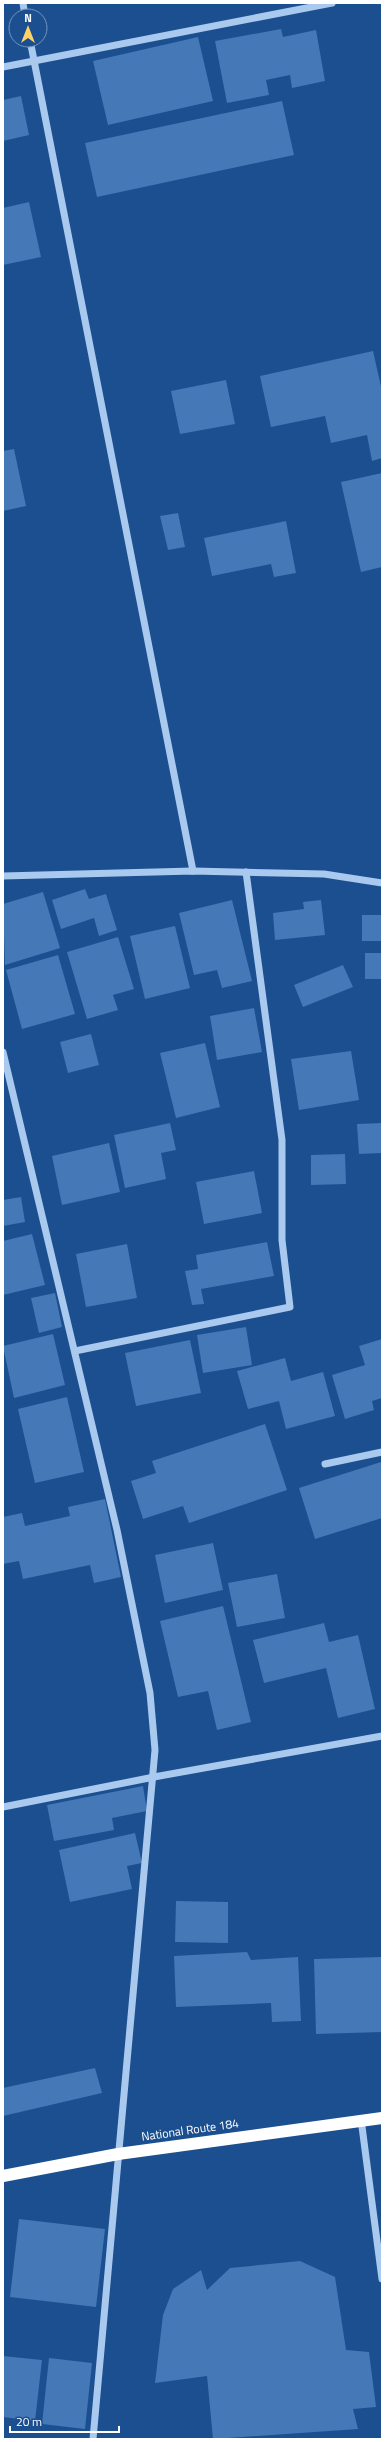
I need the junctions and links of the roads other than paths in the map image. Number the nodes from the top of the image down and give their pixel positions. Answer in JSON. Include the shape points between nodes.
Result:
{"nodes":[{"id":1,"x":332,"y":3,"type":"edge"},
{"id":2,"x":32,"y":48,"type":"edge"},
{"id":3,"x":34,"y":61,"type":"junction"},
{"id":4,"x":3,"y":67,"type":"edge"},
{"id":5,"x":193,"y":871,"type":"junction"},
{"id":6,"x":246,"y":872,"type":"junction"},
{"id":7,"x":3,"y":876,"type":"edge"},
{"id":8,"x":382,"y":883,"type":"edge"},
{"id":9,"x":3,"y":1052,"type":"edge"},
{"id":10,"x":6,"y":1078,"type":"edge"},
{"id":11,"x":75,"y":1351,"type":"junction"},
{"id":12,"x":382,"y":1452,"type":"edge"},
{"id":13,"x":325,"y":1464,"type":"dead end"},
{"id":14,"x":382,"y":1736,"type":"edge"},
{"id":15,"x":154,"y":1777,"type":"junction"},
{"id":16,"x":3,"y":1807,"type":"edge"},
{"id":17,"x":382,"y":2118,"type":"edge"},
{"id":18,"x":360,"y":2119,"type":"junction"},
{"id":19,"x":118,"y":2154,"type":"junction"},
{"id":20,"x":3,"y":2176,"type":"edge"},
{"id":21,"x":382,"y":2279,"type":"edge"},
{"id":22,"x":93,"y":2439,"type":"edge"}],
"edges":[{"from":1,"to":3,"type":"street"},
{"from":2,"to":3,"type":"street"},
{"from":3,"to":4,"type":"street"},
{"from":3,"to":5,"type":"street"},
{"from":5,"to":6,"type":"street"},
{"from":5,"to":7,"type":"street"},
{"from":6,"to":8,"type":"street","via":[[324,874]]},
{"from":6,"to":11,"type":"street","via":[[282,1140],[282,1240],[290,1307]]},
{"from":9,"to":10,"type":"street"},
{"from":10,"to":11,"type":"street"},
{"from":11,"to":15,"type":"street","via":[[117,1530],[150,1693],[155,1750]]},
{"from":12,"to":13,"type":"street"},
{"from":14,"to":15,"type":"street"},
{"from":15,"to":16,"type":"street"},
{"from":15,"to":19,"type":"street"},
{"from":17,"to":18,"type":"highway","name":"National Route 184"},
{"from":18,"to":19,"type":"highway","name":"National Route 184"},
{"from":18,"to":21,"type":"street"},
{"from":19,"to":20,"type":"highway","name":"National Route 184"},
{"from":19,"to":22,"type":"street"}]}
